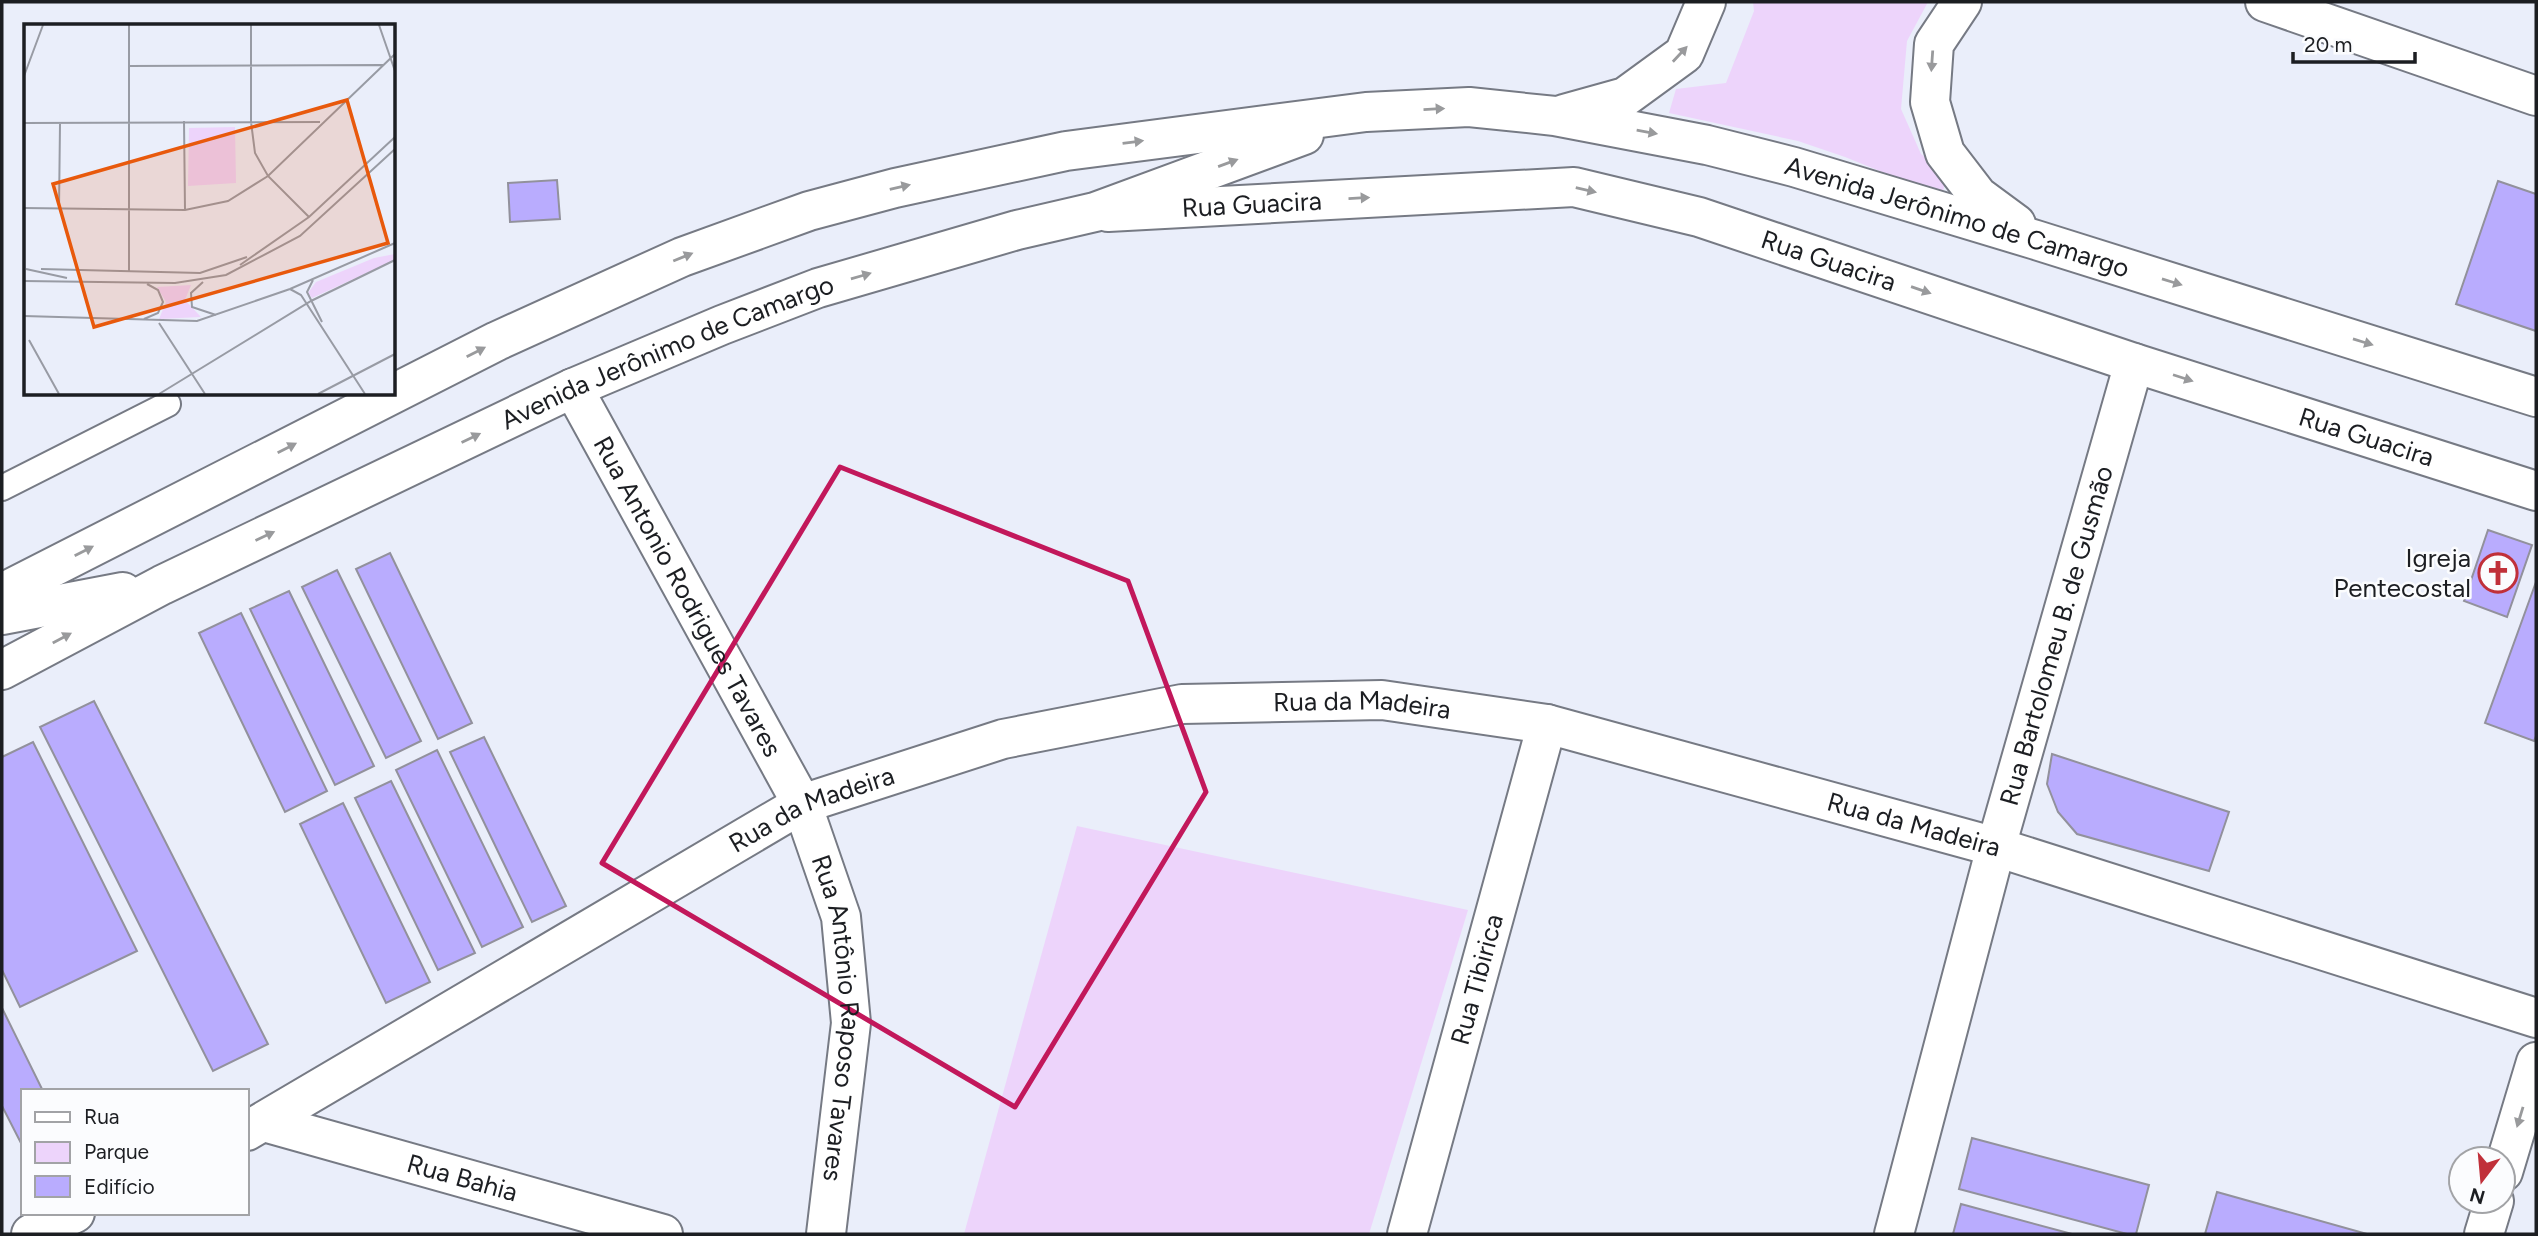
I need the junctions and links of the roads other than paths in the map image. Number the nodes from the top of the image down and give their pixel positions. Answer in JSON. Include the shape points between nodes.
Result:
{"nodes":[{"id":1,"x":1706,"y":2,"type":"edge"},
{"id":2,"x":1962,"y":2,"type":"edge"},
{"id":3,"x":2265,"y":2,"type":"edge"},
{"id":4,"x":2536,"y":96,"type":"edge"},
{"id":5,"x":1366,"y":112,"type":"junction"},
{"id":6,"x":1555,"y":116,"type":"junction"},
{"id":7,"x":1095,"y":212,"type":"junction"},
{"id":8,"x":2036,"y":240,"type":"junction"},
{"id":9,"x":2134,"y":363,"type":"junction"},
{"id":10,"x":573,"y":388,"type":"junction"},
{"id":11,"x":396,"y":392,"type":"edge"},
{"id":12,"x":389,"y":396,"type":"edge"},
{"id":13,"x":2536,"y":397,"type":"edge"},
{"id":14,"x":168,"y":404,"type":"dead end"},
{"id":15,"x":2,"y":488,"type":"edge"},
{"id":16,"x":2536,"y":491,"type":"edge"},
{"id":17,"x":162,"y":585,"type":"junction"},
{"id":18,"x":2,"y":593,"type":"edge"},
{"id":19,"x":2,"y":615,"type":"edge"},
{"id":20,"x":2,"y":670,"type":"edge"},
{"id":21,"x":1547,"y":724,"type":"junction"},
{"id":22,"x":802,"y":804,"type":"junction"},
{"id":23,"x":1996,"y":847,"type":"junction"},
{"id":24,"x":2536,"y":1018,"type":"edge"},
{"id":25,"x":2536,"y":1062,"type":"edge"},
{"id":26,"x":256,"y":1126,"type":"edge"},
{"id":27,"x":2511,"y":1145,"type":"edge"},
{"id":28,"x":71,"y":1215,"type":"edge"},
{"id":29,"x":2490,"y":1215,"type":"edge"},
{"id":30,"x":31,"y":1234,"type":"edge"},
{"id":31,"x":663,"y":1234,"type":"edge"},
{"id":32,"x":826,"y":1234,"type":"edge"},
{"id":33,"x":1407,"y":1234,"type":"edge"},
{"id":34,"x":1894,"y":1234,"type":"edge"},
{"id":35,"x":2484,"y":1234,"type":"edge"}],
"edges":[{"from":6,"to":1,"type":"street","one_way":true,"via":[[1625,97],[1684,54]]},
{"from":2,"to":8,"type":"street","one_way":true,"via":[[1934,44],[1930,102],[1945,153],[1978,196]]},
{"from":3,"to":4,"type":"street"},
{"from":5,"to":6,"type":"street","name":"Avenida Jerônimo de Camargo","one_way":true,"via":[[1469,107]]},
{"from":7,"to":5,"type":"street","name":"Avenida Jerônimo de Camargo","one_way":true},
{"from":11,"to":5,"type":"street","name":"Avenida Jerônimo de Camargo","one_way":true,"via":[[682,257],[809,211],[1066,151]]},
{"from":6,"to":8,"type":"street","name":"Avenida Jerônimo de Camargo","one_way":true,"via":[[1794,166]]},
{"from":7,"to":9,"type":"street","name":"Rua Guacira","one_way":true,"via":[[1574,187],[1699,217]]},
{"from":10,"to":7,"type":"street","name":"Avenida Jerônimo de Camargo","one_way":true,"via":[[818,288]]},
{"from":8,"to":13,"type":"street","name":"Avenida Jerônimo de Camargo","one_way":true},
{"from":9,"to":16,"type":"street","name":"Rua Guacira","one_way":true},
{"from":9,"to":23,"type":"street","name":"Rua Bartolomeu B. de Gusmão"},
{"from":17,"to":10,"type":"street","name":"Avenida Jerônimo de Camargo","one_way":true},
{"from":10,"to":22,"type":"street","name":"Rua Antonio Rodrigues Tavares"},
{"from":18,"to":12,"type":"street","name":"Avenida Jerônimo de Camargo","one_way":true},
{"from":14,"to":15,"type":"lane"},
{"from":17,"to":19,"type":"street"},
{"from":20,"to":17,"type":"street","name":"Avenida Jerônimo de Camargo","one_way":true},
{"from":21,"to":22,"type":"street","name":"Rua da Madeira","via":[[1382,700],[1182,704],[1003,739]]},
{"from":21,"to":23,"type":"street","name":"Rua da Madeira"},
{"from":21,"to":33,"type":"street","name":"Rua Tibirica"},
{"from":22,"to":26,"type":"street","name":"Rua da Madeira"},
{"from":22,"to":32,"type":"street","name":"Rua Antônio Raposo Tavares","via":[[841,917],[851,1023]]},
{"from":23,"to":24,"type":"street","name":"Rua da Madeira"},
{"from":23,"to":34,"type":"street","name":"Rua Bartolomeu B. de Gusmão"},
{"from":25,"to":27,"type":"street","one_way":true},
{"from":26,"to":31,"type":"street","name":"Rua Bahia"},
{"from":28,"to":30,"type":"street"},
{"from":29,"to":35,"type":"street"}]}
